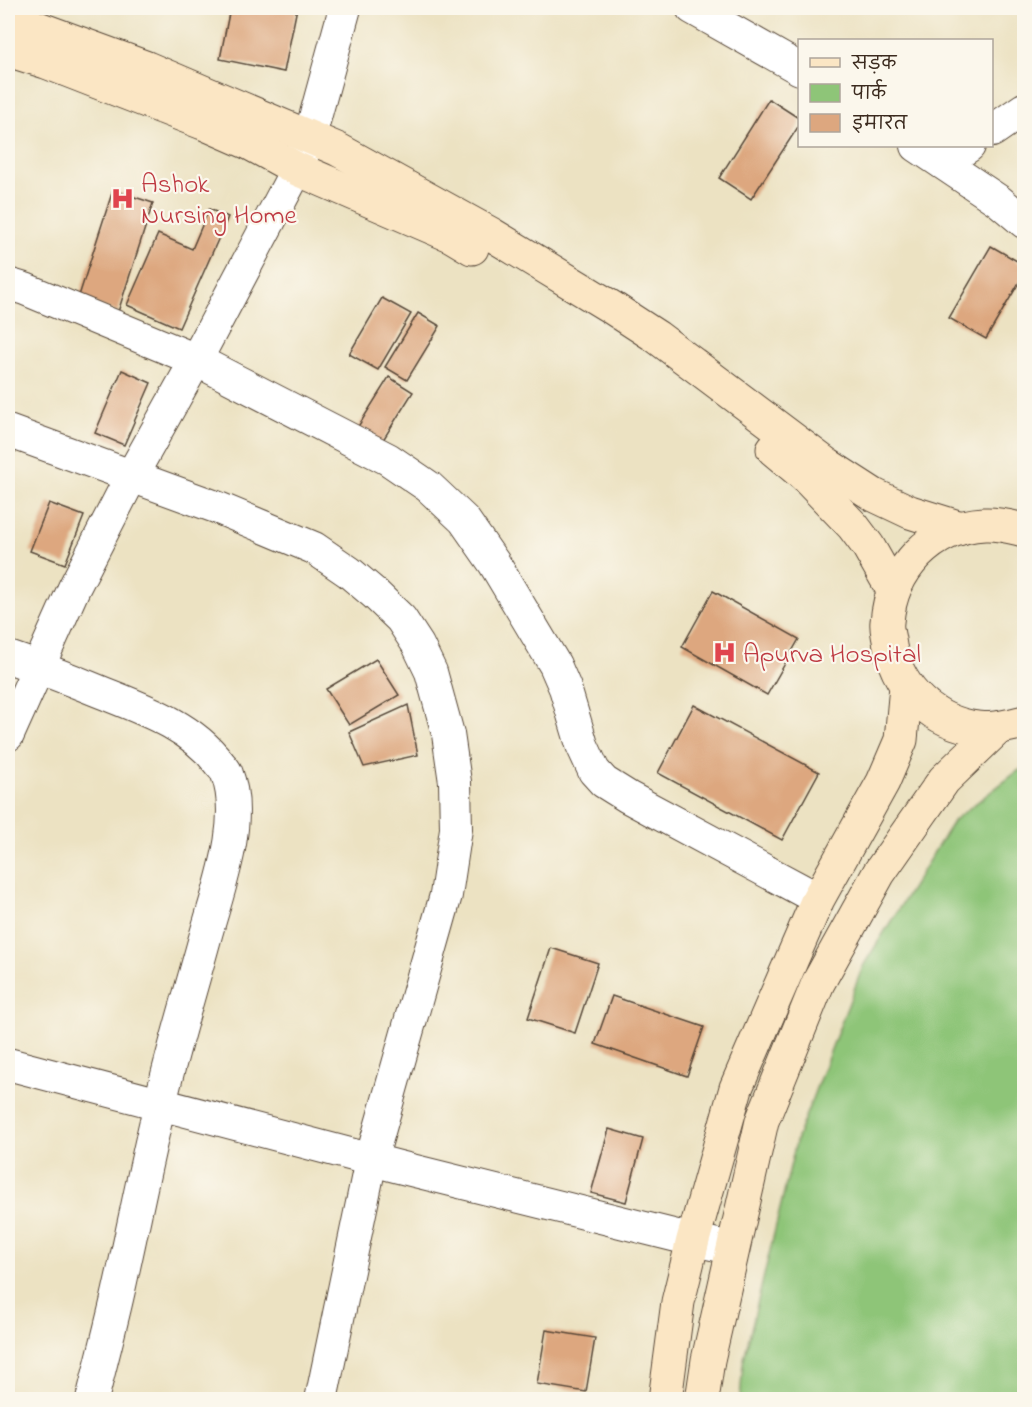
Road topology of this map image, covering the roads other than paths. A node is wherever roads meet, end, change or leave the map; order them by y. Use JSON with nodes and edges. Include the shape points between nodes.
{"nodes":[{"id":1,"x":345,"y":8,"type":"edge"},
{"id":2,"x":692,"y":8,"type":"edge"},
{"id":3,"x":8,"y":17,"type":"edge"},
{"id":4,"x":8,"y":50,"type":"edge"},
{"id":5,"x":798,"y":68,"type":"edge"},
{"id":6,"x":1024,"y":109,"type":"edge"},
{"id":7,"x":993,"y":130,"type":"edge"},
{"id":8,"x":309,"y":136,"type":"junction"},
{"id":9,"x":919,"y":147,"type":"edge"},
{"id":10,"x":967,"y":147,"type":"edge"},
{"id":11,"x":943,"y":163,"type":"junction"},
{"id":12,"x":297,"y":170,"type":"junction"},
{"id":13,"x":1024,"y":222,"type":"edge"},
{"id":14,"x":8,"y":284,"type":"edge"},
{"id":15,"x":196,"y":360,"type":"junction"},
{"id":16,"x":8,"y":431,"type":"edge"},
{"id":17,"x":132,"y":475,"type":"junction"},
{"id":18,"x":1019,"y":524,"type":"edge"},
{"id":19,"x":961,"y":528,"type":"junction"},
{"id":20,"x":893,"y":590,"type":"junction"},
{"id":21,"x":8,"y":657,"type":"edge"},
{"id":22,"x":39,"y":667,"type":"junction"},
{"id":23,"x":906,"y":687,"type":"junction"},
{"id":24,"x":1011,"y":725,"type":"edge"},
{"id":25,"x":8,"y":735,"type":"edge"},
{"id":26,"x":818,"y":899,"type":"junction"},
{"id":27,"x":8,"y":1064,"type":"edge"},
{"id":28,"x":160,"y":1103,"type":"junction"},
{"id":29,"x":371,"y":1160,"type":"junction"},
{"id":30,"x":693,"y":1240,"type":"junction"},
{"id":31,"x":732,"y":1248,"type":"junction"},
{"id":32,"x":92,"y":1400,"type":"edge"},
{"id":33,"x":321,"y":1400,"type":"edge"},
{"id":34,"x":665,"y":1400,"type":"edge"},
{"id":35,"x":702,"y":1400,"type":"edge"}],
"edges":[{"from":1,"to":8,"type":"street"},
{"from":2,"to":5,"type":"street"},
{"from":3,"to":8,"type":"street","via":[[147,68]]},
{"from":4,"to":12,"type":"street","via":[[203,123]]},
{"from":6,"to":7,"type":"street"},
{"from":8,"to":12,"type":"street"},
{"from":8,"to":19,"type":"street","via":[[491,234],[611,307],[874,495],[910,512]]},
{"from":9,"to":11,"type":"street"},
{"from":10,"to":11,"type":"street"},
{"from":11,"to":13,"type":"street"},
{"from":12,"to":15,"type":"street"},
{"from":12,"to":20,"type":"street","via":[[452,237],[587,315],[671,370],[804,475],[858,533]]},
{"from":14,"to":15,"type":"street"},
{"from":15,"to":17,"type":"street"},
{"from":15,"to":26,"type":"street","via":[[388,459],[429,487],[464,520],[550,656],[565,688],[582,745],[604,782]]},
{"from":16,"to":17,"type":"street"},
{"from":17,"to":22,"type":"street"},
{"from":17,"to":29,"type":"street","via":[[314,548],[349,572],[401,620],[431,672],[448,734],[456,829],[446,895]]},
{"from":18,"to":19,"type":"street"},
{"from":19,"to":20,"type":"street","via":[[932,541],[909,563]]},
{"from":20,"to":23,"type":"street","via":[[886,623],[891,656]]},
{"from":21,"to":22,"type":"street"},
{"from":22,"to":25,"type":"street"},
{"from":22,"to":28,"type":"street","via":[[172,723],[213,755],[227,773],[233,812],[230,841]]},
{"from":23,"to":24,"type":"street","via":[[924,706],[946,720],[972,728]]},
{"from":23,"to":26,"type":"street","via":[[901,740],[883,782]]},
{"from":24,"to":31,"type":"street","via":[[944,780],[879,873],[818,983],[762,1121]]},
{"from":26,"to":30,"type":"street","via":[[736,1088]]},
{"from":27,"to":28,"type":"street"},
{"from":28,"to":29,"type":"street"},
{"from":28,"to":32,"type":"street"},
{"from":29,"to":30,"type":"street"},
{"from":29,"to":33,"type":"street"},
{"from":30,"to":31,"type":"street"},
{"from":30,"to":34,"type":"street","via":[[678,1302]]},
{"from":31,"to":35,"type":"street"}]}
